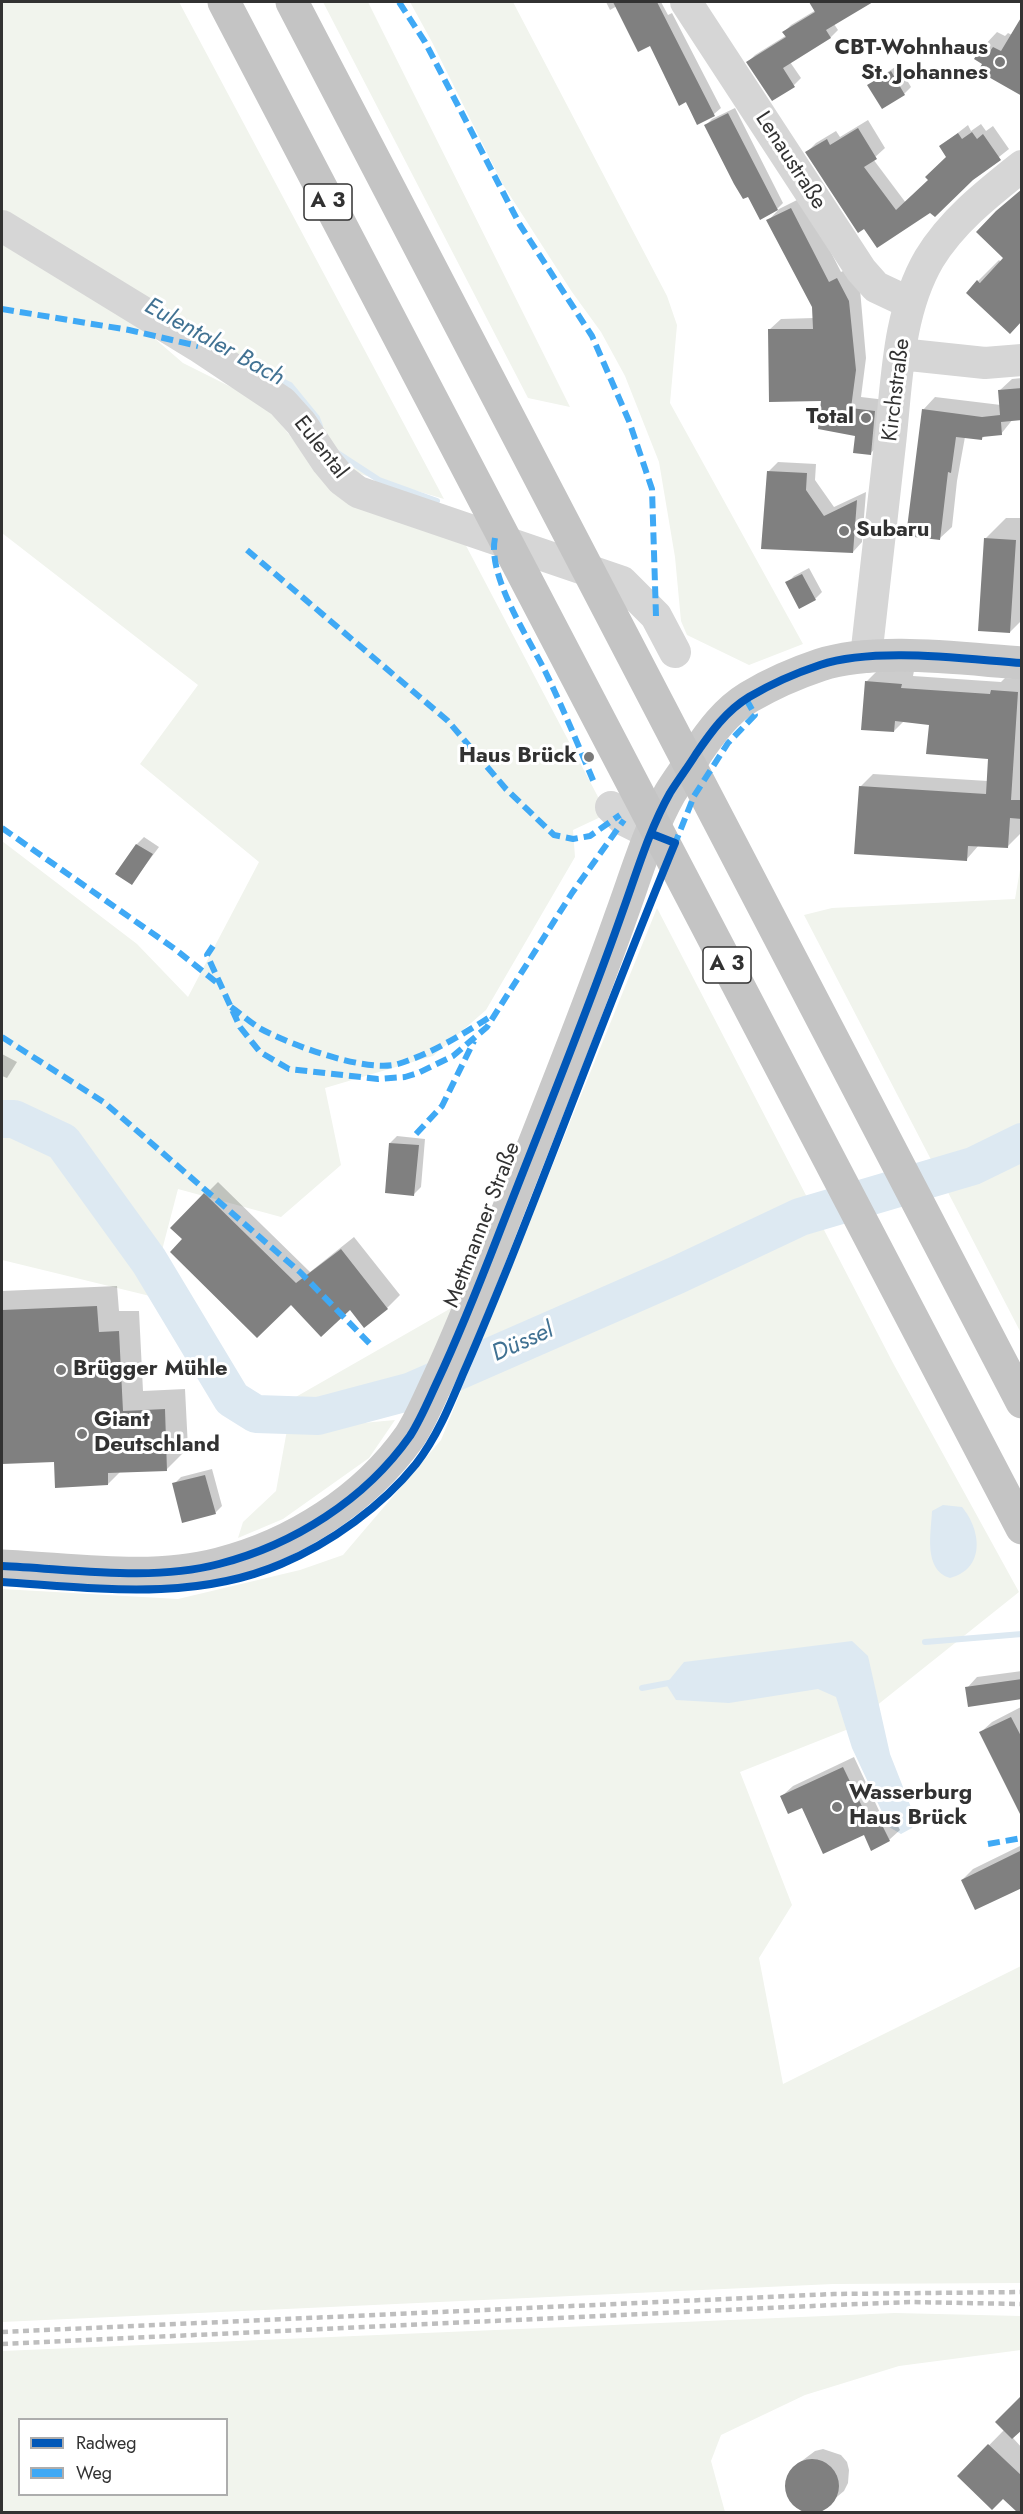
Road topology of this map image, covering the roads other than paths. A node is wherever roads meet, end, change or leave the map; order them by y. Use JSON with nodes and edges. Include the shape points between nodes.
{"nodes":[{"id":1,"x":224,"y":2,"type":"edge"},
{"id":2,"x":292,"y":2,"type":"edge"},
{"id":3,"x":686,"y":2,"type":"edge"},
{"id":4,"x":1022,"y":166,"type":"edge"},
{"id":5,"x":2,"y":226,"type":"edge"},
{"id":6,"x":910,"y":303,"type":"junction"},
{"id":7,"x":900,"y":354,"type":"junction"},
{"id":8,"x":1022,"y":360,"type":"edge"},
{"id":9,"x":675,"y":652,"type":"dead end"},
{"id":10,"x":866,"y":657,"type":"junction"},
{"id":11,"x":1022,"y":663,"type":"edge"},
{"id":12,"x":611,"y":807,"type":"dead end"},
{"id":13,"x":652,"y":834,"type":"junction"},
{"id":14,"x":1022,"y":1402,"type":"edge"},
{"id":15,"x":1022,"y":1528,"type":"edge"},
{"id":16,"x":2,"y":1566,"type":"edge"}],
"edges":[{"from":1,"to":15,"type":"highway","number":"A 3"},
{"from":2,"to":14,"type":"highway","number":"A 3"},
{"from":3,"to":6,"type":"street","name":"Lenaustraße","via":[[861,270],[876,287]]},
{"from":4,"to":6,"type":"street","name":"Kirchstraße","via":[[948,232],[930,259]]},
{"from":5,"to":9,"type":"street","name":"Eulental","via":[[282,402],[302,423],[342,480],[358,492],[622,582],[656,616]]},
{"from":6,"to":7,"type":"street","name":"Kirchstraße"},
{"from":7,"to":8,"type":"street","via":[[985,363]]},
{"from":7,"to":10,"type":"street","name":"Kirchstraße"},
{"from":10,"to":11,"type":"main road","name":"Mettmanner Straße"},
{"from":10,"to":13,"type":"main road","name":"Mettmanner Straße","via":[[822,664],[746,699],[717,724],[669,795]]},
{"from":12,"to":13,"type":"street","via":[[624,820]]},
{"from":13,"to":16,"type":"main road","name":"Mettmanner Straße","via":[[457,1340],[422,1415],[381,1470],[326,1516],[274,1546],[217,1565],[137,1573]]}]}
